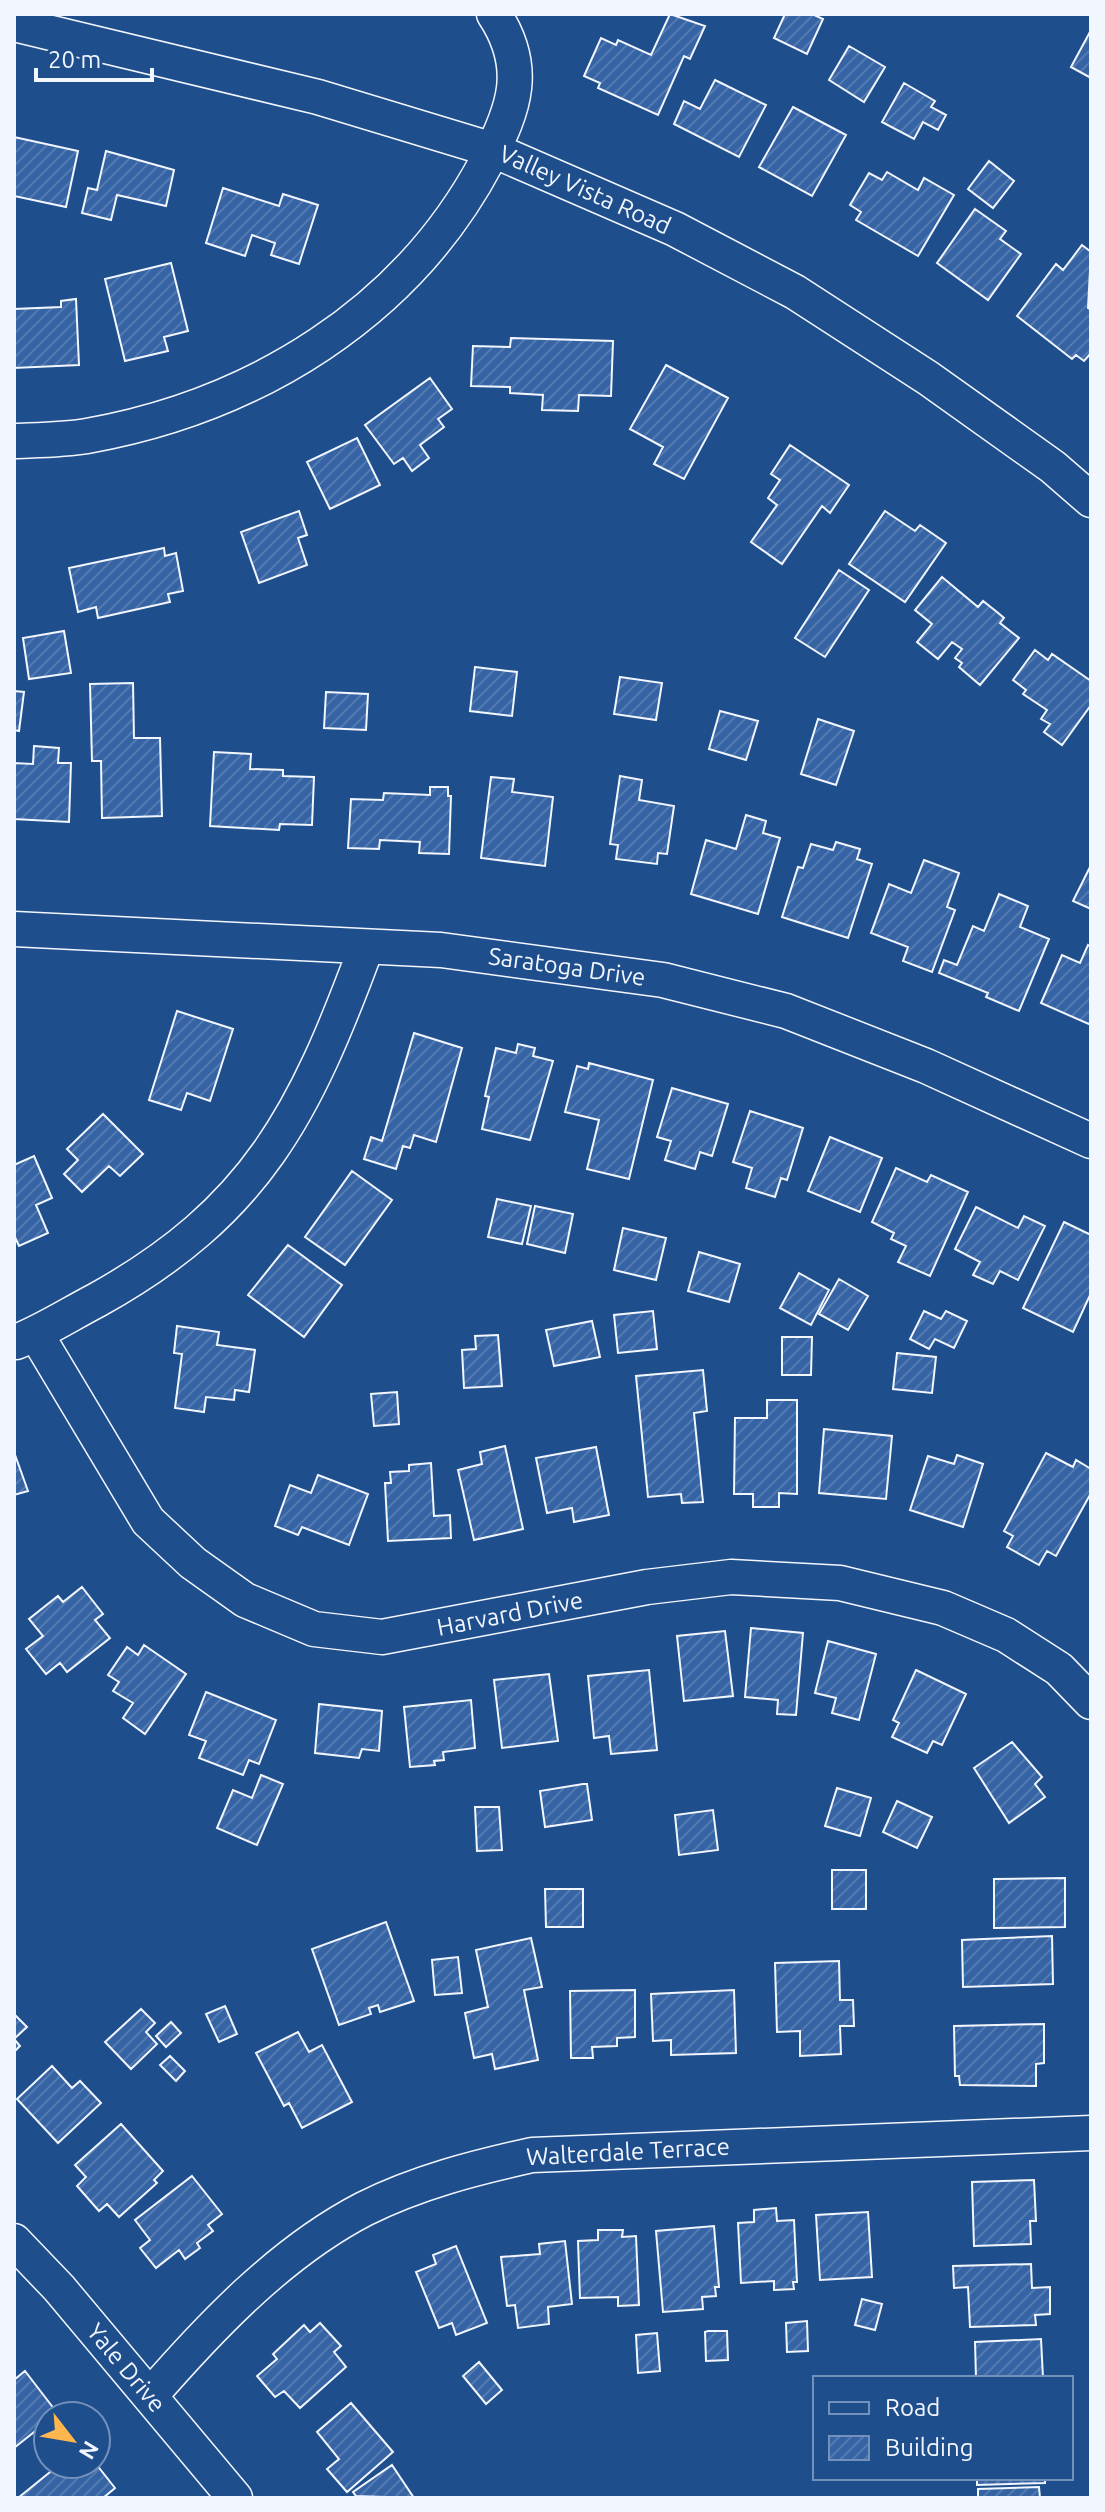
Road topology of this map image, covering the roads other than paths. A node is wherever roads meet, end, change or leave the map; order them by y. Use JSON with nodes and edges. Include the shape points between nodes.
{"nodes":[{"id":1,"x":494,"y":14,"type":"edge"},
{"id":2,"x":14,"y":24,"type":"edge"},
{"id":3,"x":493,"y":150,"type":"junction"},
{"id":4,"x":14,"y":441,"type":"edge"},
{"id":5,"x":1091,"y":500,"type":"edge"},
{"id":6,"x":14,"y":929,"type":"edge"},
{"id":7,"x":366,"y":948,"type":"junction"},
{"id":8,"x":1091,"y":1141,"type":"edge"},
{"id":9,"x":25,"y":1338,"type":"edge"},
{"id":10,"x":1091,"y":1702,"type":"edge"},
{"id":11,"x":1091,"y":2133,"type":"edge"},
{"id":12,"x":14,"y":2241,"type":"edge"},
{"id":13,"x":150,"y":2396,"type":"junction"},
{"id":14,"x":235,"y":2498,"type":"edge"}],
"edges":[{"from":1,"to":3,"type":"street","via":[[508,35],[517,70],[514,97]]},
{"from":2,"to":3,"type":"street","name":"Valley Vista Road","via":[[318,97]]},
{"from":3,"to":4,"type":"street","via":[[466,202],[417,263],[377,303],[298,361],[169,416],[86,436]]},
{"from":3,"to":5,"type":"street","name":"Valley Vista Road","via":[[675,229],[795,292],[928,378]]},
{"from":6,"to":7,"type":"street","name":"Saratoga Drive"},
{"from":7,"to":8,"type":"street","name":"Saratoga Drive","via":[[441,950],[663,980],[786,1011],[926,1066]]},
{"from":7,"to":9,"type":"street","via":[[335,1033],[291,1121],[249,1182],[192,1238],[148,1271]]},
{"from":9,"to":10,"type":"street","name":"Harvard Drive","via":[[148,1521],[193,1563],[245,1600],[314,1629],[382,1637],[731,1577],[827,1582],[943,1608],[1006,1635],[1059,1669]]},
{"from":11,"to":13,"type":"street","name":"Walterdale Terrace","via":[[532,2155],[466,2169],[363,2210],[318,2238],[217,2323]]},
{"from":12,"to":13,"type":"street","name":"Yale Drive"},
{"from":13,"to":14,"type":"street","name":"Yale Drive"}]}
